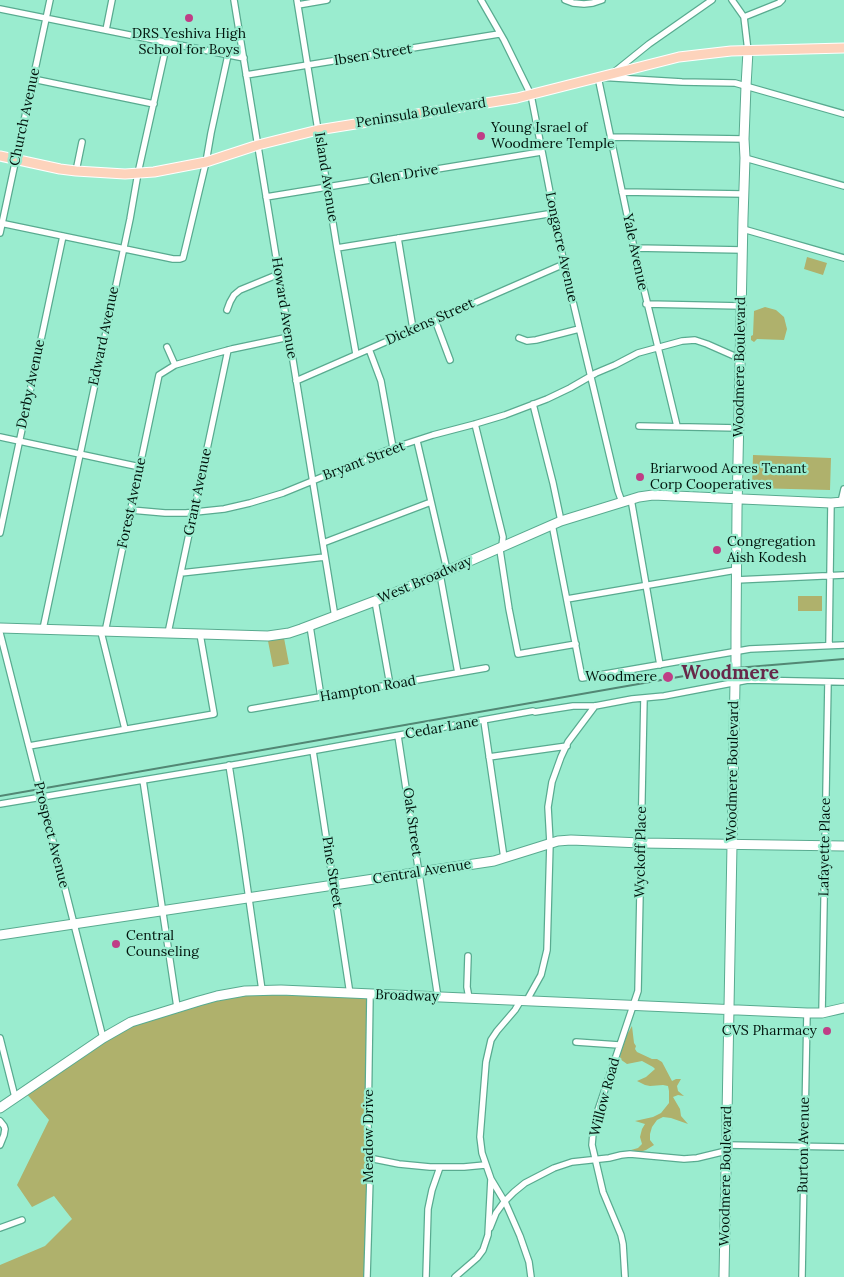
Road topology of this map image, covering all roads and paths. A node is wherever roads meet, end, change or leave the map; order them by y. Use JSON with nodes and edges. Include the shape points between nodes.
{"nodes":[{"id":1,"x":50,"y":0,"type":"edge"},
{"id":2,"x":112,"y":0,"type":"edge"},
{"id":3,"x":234,"y":0,"type":"edge"},
{"id":4,"x":327,"y":0,"type":"edge"},
{"id":5,"x":481,"y":0,"type":"edge"},
{"id":6,"x":565,"y":0,"type":"edge"},
{"id":7,"x":602,"y":0,"type":"edge"},
{"id":8,"x":712,"y":0,"type":"edge"},
{"id":9,"x":732,"y":0,"type":"edge"},
{"id":10,"x":782,"y":0,"type":"edge"},
{"id":11,"x":298,"y":2,"type":"edge"},
{"id":12,"x":0,"y":8,"type":"edge"},
{"id":13,"x":744,"y":17,"type":"junction"},
{"id":14,"x":46,"y":18,"type":"junction"},
{"id":15,"x":106,"y":30,"type":"junction"},
{"id":16,"x":500,"y":34,"type":"junction"},
{"id":17,"x":167,"y":43,"type":"junction"},
{"id":18,"x":844,"y":48,"type":"edge"},
{"id":19,"x":748,"y":51,"type":"junction"},
{"id":20,"x":228,"y":55,"type":"junction"},
{"id":21,"x":244,"y":58,"type":"junction"},
{"id":22,"x":308,"y":66,"type":"junction"},
{"id":23,"x":611,"y":74,"type":"junction"},
{"id":24,"x":246,"y":75,"type":"junction"},
{"id":25,"x":598,"y":78,"type":"junction"},
{"id":26,"x":33,"y":79,"type":"junction"},
{"id":27,"x":746,"y":86,"type":"junction"},
{"id":28,"x":531,"y":95,"type":"junction"},
{"id":29,"x":154,"y":104,"type":"junction"},
{"id":30,"x":844,"y":114,"type":"edge"},
{"id":31,"x":318,"y":130,"type":"junction"},
{"id":32,"x":611,"y":137,"type":"junction"},
{"id":33,"x":744,"y":139,"type":"junction"},
{"id":34,"x":82,"y":142,"type":"dead end"},
{"id":35,"x":258,"y":146,"type":"junction"},
{"id":36,"x":541,"y":152,"type":"junction"},
{"id":37,"x":0,"y":156,"type":"edge"},
{"id":38,"x":745,"y":158,"type":"junction"},
{"id":39,"x":16,"y":159,"type":"junction"},
{"id":40,"x":206,"y":162,"type":"junction"},
{"id":41,"x":76,"y":171,"type":"junction"},
{"id":42,"x":138,"y":173,"type":"junction"},
{"id":43,"x":844,"y":186,"type":"edge"},
{"id":44,"x":327,"y":187,"type":"junction"},
{"id":45,"x":622,"y":192,"type":"junction"},
{"id":46,"x":743,"y":194,"type":"junction"},
{"id":47,"x":266,"y":198,"type":"junction"},
{"id":48,"x":554,"y":213,"type":"junction"},
{"id":49,"x":1,"y":223,"type":"edge"},
{"id":50,"x":743,"y":229,"type":"junction"},
{"id":51,"x":0,"y":233,"type":"edge"},
{"id":52,"x":63,"y":236,"type":"junction"},
{"id":53,"x":398,"y":238,"type":"junction"},
{"id":54,"x":337,"y":248,"type":"junction"},
{"id":55,"x":634,"y":248,"type":"junction"},
{"id":56,"x":123,"y":249,"type":"junction"},
{"id":57,"x":743,"y":250,"type":"junction"},
{"id":58,"x":844,"y":258,"type":"edge"},
{"id":59,"x":564,"y":264,"type":"junction"},
{"id":60,"x":279,"y":274,"type":"junction"},
{"id":61,"x":646,"y":304,"type":"junction"},
{"id":62,"x":742,"y":306,"type":"junction"},
{"id":63,"x":227,"y":310,"type":"dead end"},
{"id":64,"x":436,"y":320,"type":"junction"},
{"id":65,"x":413,"y":329,"type":"junction"},
{"id":66,"x":579,"y":329,"type":"junction"},
{"id":67,"x":289,"y":337,"type":"junction"},
{"id":68,"x":519,"y":338,"type":"dead end"},
{"id":69,"x":167,"y":347,"type":"dead end"},
{"id":70,"x":657,"y":348,"type":"junction"},
{"id":71,"x":369,"y":349,"type":"junction"},
{"id":72,"x":228,"y":350,"type":"junction"},
{"id":73,"x":356,"y":354,"type":"junction"},
{"id":74,"x":740,"y":359,"type":"junction"},
{"id":75,"x":450,"y":360,"type":"dead end"},
{"id":76,"x":175,"y":365,"type":"junction"},
{"id":77,"x":591,"y":377,"type":"junction"},
{"id":78,"x":296,"y":381,"type":"junction"},
{"id":79,"x":533,"y":404,"type":"junction"},
{"id":80,"x":475,"y":424,"type":"junction"},
{"id":81,"x":639,"y":426,"type":"dead end"},
{"id":82,"x":676,"y":426,"type":"junction"},
{"id":83,"x":739,"y":428,"type":"junction"},
{"id":84,"x":0,"y":437,"type":"edge"},
{"id":85,"x":417,"y":440,"type":"junction"},
{"id":86,"x":19,"y":441,"type":"junction"},
{"id":87,"x":393,"y":448,"type":"junction"},
{"id":88,"x":80,"y":454,"type":"junction"},
{"id":89,"x":140,"y":467,"type":"junction"},
{"id":90,"x":313,"y":481,"type":"junction"},
{"id":91,"x":844,"y":488,"type":"edge"},
{"id":92,"x":738,"y":499,"type":"junction"},
{"id":93,"x":627,"y":501,"type":"junction"},
{"id":94,"x":431,"y":502,"type":"junction"},
{"id":95,"x":843,"y":502,"type":"edge"},
{"id":96,"x":832,"y":503,"type":"junction"},
{"id":97,"x":131,"y":510,"type":"junction"},
{"id":98,"x":194,"y":512,"type":"junction"},
{"id":99,"x":556,"y":523,"type":"junction"},
{"id":100,"x":0,"y":533,"type":"edge"},
{"id":101,"x":323,"y":542,"type":"junction"},
{"id":102,"x":502,"y":546,"type":"junction"},
{"id":103,"x":325,"y":557,"type":"junction"},
{"id":104,"x":736,"y":570,"type":"junction"},
{"id":105,"x":444,"y":572,"type":"junction"},
{"id":106,"x":181,"y":573,"type":"junction"},
{"id":107,"x":830,"y":575,"type":"junction"},
{"id":108,"x":844,"y":575,"type":"edge"},
{"id":109,"x":736,"y":580,"type":"junction"},
{"id":110,"x":646,"y":585,"type":"junction"},
{"id":111,"x":568,"y":598,"type":"junction"},
{"id":112,"x":375,"y":601,"type":"junction"},
{"id":113,"x":335,"y":617,"type":"junction"},
{"id":114,"x":310,"y":626,"type":"junction"},
{"id":115,"x":0,"y":628,"type":"edge"},
{"id":116,"x":43,"y":629,"type":"junction"},
{"id":117,"x":103,"y":632,"type":"junction"},
{"id":118,"x":0,"y":633,"type":"edge"},
{"id":119,"x":168,"y":633,"type":"junction"},
{"id":120,"x":200,"y":634,"type":"junction"},
{"id":121,"x":576,"y":644,"type":"junction"},
{"id":122,"x":829,"y":644,"type":"junction"},
{"id":123,"x":844,"y":644,"type":"edge"},
{"id":124,"x":736,"y":652,"type":"junction"},
{"id":125,"x":660,"y":665,"type":"junction"},
{"id":126,"x":486,"y":668,"type":"dead end"},
{"id":127,"x":458,"y":673,"type":"junction"},
{"id":128,"x":828,"y":682,"type":"junction"},
{"id":129,"x":844,"y":682,"type":"edge"},
{"id":130,"x":735,"y":683,"type":"junction"},
{"id":131,"x":390,"y":685,"type":"junction"},
{"id":132,"x":322,"y":697,"type":"junction"},
{"id":133,"x":644,"y":698,"type":"junction"},
{"id":134,"x":595,"y":706,"type":"junction"},
{"id":135,"x":251,"y":709,"type":"dead end"},
{"id":136,"x":484,"y":721,"type":"junction"},
{"id":137,"x":125,"y":729,"type":"junction"},
{"id":138,"x":398,"y":736,"type":"junction"},
{"id":139,"x":29,"y":746,"type":"junction"},
{"id":140,"x":567,"y":746,"type":"junction"},
{"id":141,"x":313,"y":751,"type":"junction"},
{"id":142,"x":489,"y":757,"type":"junction"},
{"id":143,"x":229,"y":765,"type":"junction"},
{"id":144,"x":143,"y":780,"type":"junction"},
{"id":145,"x":42,"y":797,"type":"junction"},
{"id":146,"x":0,"y":804,"type":"edge"},
{"id":147,"x":641,"y":842,"type":"junction"},
{"id":148,"x":550,"y":843,"type":"junction"},
{"id":149,"x":732,"y":844,"type":"junction"},
{"id":150,"x":825,"y":846,"type":"junction"},
{"id":151,"x":844,"y":846,"type":"edge"},
{"id":152,"x":504,"y":858,"type":"junction"},
{"id":153,"x":419,"y":872,"type":"junction"},
{"id":154,"x":334,"y":885,"type":"junction"},
{"id":155,"x":248,"y":898,"type":"junction"},
{"id":156,"x":163,"y":911,"type":"junction"},
{"id":157,"x":74,"y":924,"type":"junction"},
{"id":158,"x":0,"y":935,"type":"edge"},
{"id":159,"x":468,"y":956,"type":"dead end"},
{"id":160,"x":262,"y":990,"type":"junction"},
{"id":161,"x":350,"y":994,"type":"junction"},
{"id":162,"x":370,"y":994,"type":"junction"},
{"id":163,"x":438,"y":998,"type":"junction"},
{"id":164,"x":469,"y":998,"type":"junction"},
{"id":165,"x":524,"y":1000,"type":"junction"},
{"id":166,"x":633,"y":1005,"type":"junction"},
{"id":167,"x":178,"y":1007,"type":"junction"},
{"id":168,"x":844,"y":1008,"type":"edge"},
{"id":169,"x":729,"y":1009,"type":"junction"},
{"id":170,"x":807,"y":1012,"type":"junction"},
{"id":171,"x":822,"y":1013,"type":"junction"},
{"id":172,"x":0,"y":1038,"type":"edge"},
{"id":173,"x":103,"y":1038,"type":"junction"},
{"id":174,"x":576,"y":1042,"type":"dead end"},
{"id":175,"x":619,"y":1045,"type":"junction"},
{"id":176,"x":15,"y":1098,"type":"junction"},
{"id":177,"x":0,"y":1108,"type":"edge"},
{"id":178,"x":0,"y":1121,"type":"edge"},
{"id":179,"x":0,"y":1145,"type":"edge"},
{"id":180,"x":804,"y":1147,"type":"junction"},
{"id":181,"x":844,"y":1147,"type":"edge"},
{"id":182,"x":726,"y":1148,"type":"junction"},
{"id":183,"x":369,"y":1158,"type":"junction"},
{"id":184,"x":595,"y":1159,"type":"junction"},
{"id":185,"x":485,"y":1164,"type":"junction"},
{"id":186,"x":440,"y":1166,"type":"junction"},
{"id":187,"x":491,"y":1178,"type":"junction"},
{"id":188,"x":504,"y":1202,"type":"junction"},
{"id":189,"x":22,"y":1220,"type":"dead end"},
{"id":190,"x":0,"y":1228,"type":"edge"},
{"id":191,"x":488,"y":1235,"type":"junction"},
{"id":192,"x":367,"y":1277,"type":"edge"},
{"id":193,"x":426,"y":1277,"type":"edge"},
{"id":194,"x":455,"y":1277,"type":"edge"},
{"id":195,"x":531,"y":1277,"type":"edge"},
{"id":196,"x":625,"y":1277,"type":"edge"},
{"id":197,"x":724,"y":1277,"type":"edge"},
{"id":198,"x":802,"y":1277,"type":"edge"}],
"edges":[{"from":1,"to":14,"type":"street","name":"Church Avenue"},
{"from":2,"to":15,"type":"street"},
{"from":3,"to":21,"type":"street","name":"Howard Avenue"},
{"from":4,"to":11,"type":"street"},
{"from":5,"to":16,"type":"street","name":"Longacre Avenue"},
{"from":6,"to":7,"type":"street","via":[[584,4]]},
{"from":8,"to":23,"type":"street"},
{"from":9,"to":13,"type":"street","name":"Woodmere Boulevard"},
{"from":10,"to":13,"type":"street"},
{"from":11,"to":22,"type":"street","name":"Island Avenue"},
{"from":12,"to":14,"type":"street"},
{"from":13,"to":19,"type":"street","name":"Woodmere Boulevard"},
{"from":14,"to":15,"type":"street"},
{"from":14,"to":26,"type":"street","name":"Church Avenue"},
{"from":15,"to":17,"type":"street"},
{"from":16,"to":22,"type":"street","name":"Ibsen Street"},
{"from":16,"to":28,"type":"street","name":"Longacre Avenue"},
{"from":17,"to":20,"type":"street"},
{"from":17,"to":29,"type":"street","name":"Edward Avenue"},
{"from":18,"to":19,"type":"main road","name":"Peninsula Boulevard"},
{"from":19,"to":23,"type":"main road","name":"Peninsula Boulevard","via":[[678,57]]},
{"from":19,"to":27,"type":"street","name":"Woodmere Boulevard"},
{"from":20,"to":21,"type":"street"},
{"from":20,"to":40,"type":"street"},
{"from":21,"to":24,"type":"street","name":"Howard Avenue"},
{"from":22,"to":24,"type":"street","name":"Ibsen Street"},
{"from":22,"to":31,"type":"street","name":"Island Avenue"},
{"from":23,"to":25,"type":"main road","name":"Peninsula Boulevard"},
{"from":24,"to":35,"type":"street","name":"Howard Avenue"},
{"from":25,"to":27,"type":"street"},
{"from":25,"to":28,"type":"main road","name":"Peninsula Boulevard"},
{"from":25,"to":32,"type":"street","name":"Yale Avenue"},
{"from":26,"to":29,"type":"street"},
{"from":26,"to":39,"type":"street","name":"Church Avenue"},
{"from":27,"to":30,"type":"street"},
{"from":27,"to":33,"type":"street","name":"Woodmere Boulevard"},
{"from":28,"to":31,"type":"main road","name":"Peninsula Boulevard"},
{"from":28,"to":36,"type":"street","name":"Longacre Avenue"},
{"from":29,"to":42,"type":"street","name":"Edward Avenue"},
{"from":31,"to":35,"type":"main road","name":"Peninsula Boulevard"},
{"from":31,"to":44,"type":"street","name":"Island Avenue"},
{"from":32,"to":33,"type":"street"},
{"from":32,"to":45,"type":"street","name":"Yale Avenue"},
{"from":33,"to":38,"type":"street","name":"Woodmere Boulevard"},
{"from":34,"to":41,"type":"street"},
{"from":35,"to":40,"type":"main road","name":"Peninsula Boulevard"},
{"from":35,"to":47,"type":"street","name":"Howard Avenue"},
{"from":36,"to":44,"type":"street","name":"Glen Drive"},
{"from":36,"to":48,"type":"street","name":"Longacre Avenue"},
{"from":37,"to":39,"type":"main road","name":"Peninsula Boulevard"},
{"from":38,"to":43,"type":"street"},
{"from":38,"to":46,"type":"street","name":"Woodmere Boulevard"},
{"from":39,"to":41,"type":"main road","name":"Peninsula Boulevard"},
{"from":39,"to":49,"type":"street","name":"Church Avenue"},
{"from":40,"to":42,"type":"main road","name":"Peninsula Boulevard"},
{"from":40,"to":56,"type":"street","via":[[185,254],[180,260]]},
{"from":41,"to":42,"type":"main road","name":"Peninsula Boulevard"},
{"from":42,"to":56,"type":"street","name":"Edward Avenue"},
{"from":44,"to":47,"type":"street","name":"Glen Drive"},
{"from":44,"to":54,"type":"street","name":"Island Avenue"},
{"from":45,"to":46,"type":"street"},
{"from":45,"to":55,"type":"street","name":"Yale Avenue"},
{"from":46,"to":50,"type":"street","name":"Woodmere Boulevard"},
{"from":47,"to":60,"type":"street","name":"Howard Avenue"},
{"from":48,"to":53,"type":"street"},
{"from":48,"to":59,"type":"street","name":"Longacre Avenue"},
{"from":49,"to":51,"type":"street","name":"Church Avenue"},
{"from":49,"to":52,"type":"street"},
{"from":50,"to":57,"type":"street","name":"Woodmere Boulevard"},
{"from":50,"to":58,"type":"street"},
{"from":52,"to":56,"type":"street"},
{"from":52,"to":86,"type":"street","name":"Derby Avenue"},
{"from":53,"to":54,"type":"street"},
{"from":53,"to":65,"type":"street"},
{"from":54,"to":73,"type":"street","name":"Island Avenue"},
{"from":55,"to":57,"type":"street"},
{"from":55,"to":61,"type":"street","name":"Yale Avenue"},
{"from":56,"to":88,"type":"street","name":"Edward Avenue"},
{"from":57,"to":62,"type":"street","name":"Woodmere Boulevard"},
{"from":59,"to":64,"type":"street","name":"Dickens Street"},
{"from":59,"to":66,"type":"street","name":"Longacre Avenue"},
{"from":60,"to":63,"type":"street","via":[[234,294]]},
{"from":60,"to":67,"type":"street","name":"Howard Avenue"},
{"from":61,"to":62,"type":"street"},
{"from":61,"to":70,"type":"street","name":"Yale Avenue"},
{"from":62,"to":74,"type":"street","name":"Woodmere Boulevard"},
{"from":64,"to":65,"type":"street","name":"Dickens Street"},
{"from":64,"to":75,"type":"street"},
{"from":65,"to":71,"type":"street","name":"Dickens Street"},
{"from":66,"to":68,"type":"street","via":[[536,340]]},
{"from":66,"to":77,"type":"street","name":"Longacre Avenue"},
{"from":67,"to":72,"type":"street"},
{"from":67,"to":78,"type":"street","name":"Howard Avenue"},
{"from":69,"to":76,"type":"street"},
{"from":70,"to":74,"type":"street","name":"Bryant Street","via":[[695,340]]},
{"from":70,"to":77,"type":"street","name":"Bryant Street","via":[[638,353]]},
{"from":70,"to":82,"type":"street","name":"Yale Avenue"},
{"from":71,"to":73,"type":"street","name":"Dickens Street"},
{"from":71,"to":87,"type":"street","via":[[381,381]]},
{"from":72,"to":76,"type":"street"},
{"from":72,"to":98,"type":"street","name":"Grant Avenue"},
{"from":73,"to":78,"type":"street","name":"Dickens Street"},
{"from":74,"to":83,"type":"street","name":"Woodmere Boulevard"},
{"from":76,"to":89,"type":"street","name":"Forest Avenue","via":[[160,375]]},
{"from":77,"to":79,"type":"street","name":"Bryant Street"},
{"from":77,"to":93,"type":"street","name":"Longacre Avenue"},
{"from":78,"to":90,"type":"street","name":"Howard Avenue"},
{"from":79,"to":80,"type":"street","name":"Bryant Street"},
{"from":79,"to":99,"type":"street","via":[[553,483]]},
{"from":80,"to":85,"type":"street","name":"Bryant Street"},
{"from":80,"to":102,"type":"street","via":[[503,537]]},
{"from":81,"to":82,"type":"street"},
{"from":82,"to":83,"type":"street"},
{"from":83,"to":92,"type":"street","name":"Woodmere Boulevard"},
{"from":84,"to":86,"type":"street"},
{"from":85,"to":87,"type":"street","name":"Bryant Street"},
{"from":85,"to":94,"type":"street"},
{"from":86,"to":88,"type":"street"},
{"from":86,"to":100,"type":"street","name":"Derby Avenue"},
{"from":87,"to":90,"type":"street","name":"Bryant Street"},
{"from":88,"to":89,"type":"street"},
{"from":88,"to":116,"type":"street","name":"Edward Avenue"},
{"from":89,"to":97,"type":"street","name":"Forest Avenue"},
{"from":90,"to":98,"type":"street","name":"Bryant Street","via":[[250,503]]},
{"from":90,"to":101,"type":"street","name":"Howard Avenue"},
{"from":91,"to":95,"type":"street"},
{"from":92,"to":93,"type":"street","name":"West Broadway","via":[[653,495]]},
{"from":92,"to":96,"type":"street","name":"West Broadway"},
{"from":92,"to":104,"type":"street","name":"Woodmere Boulevard"},
{"from":93,"to":99,"type":"street","name":"West Broadway"},
{"from":93,"to":110,"type":"street","name":"Longacre Avenue"},
{"from":94,"to":101,"type":"street"},
{"from":94,"to":105,"type":"street"},
{"from":95,"to":96,"type":"street","name":"West Broadway"},
{"from":96,"to":107,"type":"street"},
{"from":97,"to":98,"type":"street","name":"Bryant Street"},
{"from":97,"to":117,"type":"street","name":"Forest Avenue"},
{"from":98,"to":106,"type":"street","name":"Grant Avenue"},
{"from":99,"to":102,"type":"street","name":"West Broadway"},
{"from":99,"to":111,"type":"street"},
{"from":101,"to":103,"type":"street","name":"Howard Avenue"},
{"from":102,"to":105,"type":"street","name":"West Broadway"},
{"from":102,"to":121,"type":"street","via":[[500,550],[518,654]]},
{"from":103,"to":106,"type":"street"},
{"from":103,"to":113,"type":"street","name":"Howard Avenue"},
{"from":104,"to":109,"type":"street","name":"Woodmere Boulevard"},
{"from":104,"to":110,"type":"street"},
{"from":105,"to":112,"type":"street","name":"West Broadway"},
{"from":105,"to":127,"type":"street"},
{"from":106,"to":119,"type":"street","name":"Grant Avenue"},
{"from":107,"to":108,"type":"street"},
{"from":107,"to":109,"type":"street"},
{"from":107,"to":122,"type":"street"},
{"from":109,"to":124,"type":"street","name":"Woodmere Boulevard"},
{"from":110,"to":111,"type":"street"},
{"from":110,"to":125,"type":"street","name":"Longacre Avenue"},
{"from":111,"to":121,"type":"street"},
{"from":112,"to":113,"type":"street","name":"West Broadway"},
{"from":112,"to":131,"type":"street"},
{"from":113,"to":114,"type":"street","name":"West Broadway"},
{"from":114,"to":120,"type":"street","name":"West Broadway","via":[[268,636]]},
{"from":114,"to":132,"type":"street"},
{"from":115,"to":116,"type":"street","name":"West Broadway"},
{"from":116,"to":117,"type":"street","name":"West Broadway"},
{"from":117,"to":119,"type":"street","name":"West Broadway"},
{"from":117,"to":137,"type":"street"},
{"from":118,"to":139,"type":"street","name":"Prospect Avenue"},
{"from":119,"to":120,"type":"street","name":"West Broadway"},
{"from":120,"to":137,"type":"street","via":[[214,714]]},
{"from":121,"to":125,"type":"street","via":[[582,678]]},
{"from":122,"to":123,"type":"street"},
{"from":122,"to":124,"type":"street"},
{"from":124,"to":125,"type":"street"},
{"from":124,"to":130,"type":"street","name":"Woodmere Boulevard"},
{"from":126,"to":127,"type":"street","name":"Hampton Road"},
{"from":127,"to":131,"type":"street","name":"Hampton Road"},
{"from":128,"to":129,"type":"street","name":"Cedar Lane"},
{"from":128,"to":130,"type":"street","name":"Cedar Lane","via":[[748,680]]},
{"from":128,"to":150,"type":"street","name":"Lafayette Place"},
{"from":130,"to":133,"type":"street","name":"Cedar Lane"},
{"from":130,"to":149,"type":"street","name":"Woodmere Boulevard"},
{"from":131,"to":132,"type":"street","name":"Hampton Road"},
{"from":132,"to":135,"type":"street","name":"Hampton Road"},
{"from":133,"to":134,"type":"street","name":"Cedar Lane"},
{"from":133,"to":147,"type":"street","name":"Wyckoff Place"},
{"from":134,"to":136,"type":"street","name":"Cedar Lane","via":[[533,711]]},
{"from":134,"to":140,"type":"street"},
{"from":136,"to":138,"type":"street","name":"Cedar Lane"},
{"from":136,"to":142,"type":"street"},
{"from":137,"to":139,"type":"street"},
{"from":138,"to":141,"type":"street","name":"Cedar Lane"},
{"from":138,"to":153,"type":"street","name":"Oak Street"},
{"from":139,"to":145,"type":"street","name":"Prospect Avenue"},
{"from":140,"to":142,"type":"street"},
{"from":140,"to":148,"type":"street","via":[[550,792]]},
{"from":141,"to":143,"type":"street","name":"Cedar Lane"},
{"from":141,"to":154,"type":"street","name":"Pine Street"},
{"from":142,"to":152,"type":"street"},
{"from":143,"to":144,"type":"street","name":"Cedar Lane"},
{"from":143,"to":155,"type":"street"},
{"from":144,"to":145,"type":"street","name":"Cedar Lane"},
{"from":144,"to":156,"type":"street"},
{"from":145,"to":146,"type":"street","name":"Cedar Lane"},
{"from":145,"to":157,"type":"street","name":"Prospect Avenue"},
{"from":147,"to":148,"type":"street","name":"Central Avenue","via":[[571,840]]},
{"from":147,"to":149,"type":"street","name":"Central Avenue"},
{"from":147,"to":166,"type":"street","name":"Wyckoff Place","via":[[638,990]]},
{"from":148,"to":152,"type":"street","name":"Central Avenue"},
{"from":148,"to":165,"type":"street","via":[[547,950],[541,975]]},
{"from":149,"to":150,"type":"street","name":"Central Avenue"},
{"from":149,"to":169,"type":"street","name":"Woodmere Boulevard"},
{"from":150,"to":151,"type":"street","name":"Central Avenue"},
{"from":150,"to":171,"type":"street","name":"Lafayette Place"},
{"from":152,"to":153,"type":"street","name":"Central Avenue"},
{"from":153,"to":154,"type":"street","name":"Central Avenue"},
{"from":153,"to":163,"type":"street","name":"Oak Street"},
{"from":154,"to":155,"type":"street","name":"Central Avenue"},
{"from":154,"to":161,"type":"street","name":"Pine Street"},
{"from":155,"to":156,"type":"street","name":"Central Avenue"},
{"from":155,"to":160,"type":"street"},
{"from":156,"to":157,"type":"street","name":"Central Avenue"},
{"from":156,"to":167,"type":"street"},
{"from":157,"to":158,"type":"street","name":"Central Avenue"},
{"from":157,"to":173,"type":"street","name":"Prospect Avenue"},
{"from":159,"to":164,"type":"street"},
{"from":160,"to":161,"type":"street","name":"Broadway"},
{"from":160,"to":167,"type":"street","name":"Broadway","via":[[217,996]]},
{"from":161,"to":162,"type":"street","name":"Broadway"},
{"from":162,"to":163,"type":"street","name":"Broadway"},
{"from":162,"to":183,"type":"street","name":"Meadow Drive"},
{"from":163,"to":164,"type":"street","name":"Broadway"},
{"from":164,"to":165,"type":"street","name":"Broadway"},
{"from":165,"to":166,"type":"street","name":"Broadway"},
{"from":165,"to":185,"type":"street","via":[[497,1030],[488,1050],[480,1137]]},
{"from":166,"to":169,"type":"street","name":"Broadway"},
{"from":166,"to":175,"type":"street","name":"Willow Road"},
{"from":167,"to":173,"type":"street","name":"Broadway","via":[[131,1022]]},
{"from":168,"to":171,"type":"street","name":"Broadway"},
{"from":169,"to":170,"type":"street","name":"Broadway"},
{"from":169,"to":182,"type":"street","name":"Woodmere Boulevard"},
{"from":170,"to":171,"type":"street","name":"Broadway"},
{"from":170,"to":180,"type":"street","name":"Burton Avenue"},
{"from":172,"to":176,"type":"street"},
{"from":173,"to":176,"type":"street","name":"Broadway"},
{"from":174,"to":175,"type":"street"},
{"from":175,"to":184,"type":"street","name":"Willow Road","via":[[593,1133]]},
{"from":176,"to":177,"type":"street","name":"Broadway"},
{"from":178,"to":179,"type":"street","via":[[5,1129]]},
{"from":180,"to":181,"type":"street"},
{"from":180,"to":182,"type":"street"},
{"from":180,"to":198,"type":"street","name":"Burton Avenue"},
{"from":182,"to":184,"type":"street","via":[[697,1158],[621,1154]]},
{"from":182,"to":197,"type":"street","name":"Woodmere Boulevard"},
{"from":183,"to":186,"type":"street","via":[[399,1164]]},
{"from":183,"to":192,"type":"street","name":"Meadow Drive"},
{"from":184,"to":188,"type":"street","via":[[554,1168],[525,1183]]},
{"from":184,"to":196,"type":"street","name":"Willow Road","via":[[603,1192],[621,1235]]},
{"from":185,"to":186,"type":"street"},
{"from":185,"to":187,"type":"street"},
{"from":186,"to":193,"type":"street","via":[[428,1210]]},
{"from":187,"to":188,"type":"street"},
{"from":187,"to":191,"type":"street"},
{"from":188,"to":191,"type":"street"},
{"from":188,"to":195,"type":"street","via":[[520,1236]]},
{"from":189,"to":190,"type":"street"},
{"from":191,"to":194,"type":"street","via":[[477,1258]]}]}
